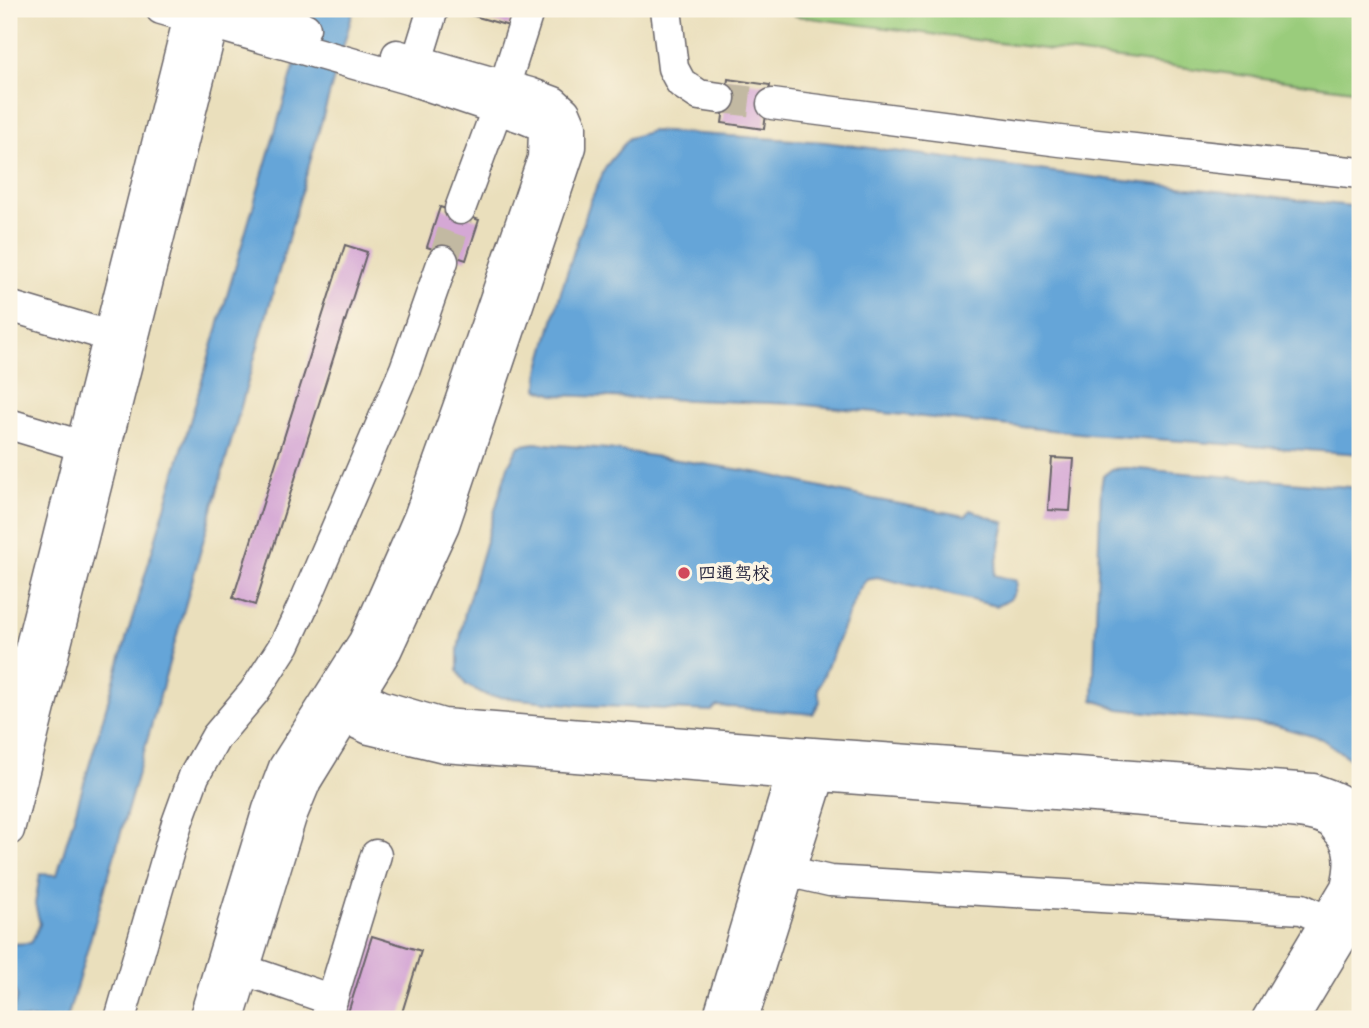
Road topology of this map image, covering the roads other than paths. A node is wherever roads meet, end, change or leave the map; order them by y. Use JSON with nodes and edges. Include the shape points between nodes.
{"nodes":[{"id":1,"x":160,"y":9,"type":"edge"},
{"id":2,"x":242,"y":9,"type":"edge"},
{"id":3,"x":433,"y":9,"type":"edge"},
{"id":4,"x":529,"y":9,"type":"edge"},
{"id":5,"x":666,"y":9,"type":"edge"},
{"id":6,"x":202,"y":14,"type":"edge"},
{"id":7,"x":277,"y":31,"type":"junction"},
{"id":8,"x":401,"y":67,"type":"junction"},
{"id":9,"x":501,"y":97,"type":"junction"},
{"id":10,"x":720,"y":98,"type":"tunnel mouth"},
{"id":11,"x":772,"y":104,"type":"tunnel mouth"},
{"id":12,"x":1360,"y":173,"type":"edge"},
{"id":13,"x":460,"y":209,"type":"tunnel mouth"},
{"id":14,"x":443,"y":261,"type":"tunnel mouth"},
{"id":15,"x":9,"y":306,"type":"edge"},
{"id":16,"x":121,"y":340,"type":"junction"},
{"id":17,"x":9,"y":424,"type":"edge"},
{"id":18,"x":93,"y":449,"type":"junction"},
{"id":19,"x":341,"y":701,"type":"junction"},
{"id":20,"x":9,"y":733,"type":"edge"},
{"id":21,"x":809,"y":764,"type":"junction"},
{"id":22,"x":1360,"y":817,"type":"edge"},
{"id":23,"x":9,"y":830,"type":"edge"},
{"id":24,"x":376,"y":855,"type":"dead end"},
{"id":25,"x":777,"y":869,"type":"junction"},
{"id":26,"x":1345,"y":919,"type":"edge"},
{"id":27,"x":232,"y":966,"type":"junction"},
{"id":28,"x":329,"y":1010,"type":"edge"},
{"id":29,"x":120,"y":1019,"type":"edge"},
{"id":30,"x":204,"y":1019,"type":"edge"},
{"id":31,"x":229,"y":1019,"type":"edge"},
{"id":32,"x":718,"y":1019,"type":"edge"},
{"id":33,"x":743,"y":1019,"type":"edge"},
{"id":34,"x":1267,"y":1019,"type":"edge"},
{"id":35,"x":1293,"y":1019,"type":"edge"}],
"edges":[{"from":1,"to":6,"type":"lane"},
{"from":2,"to":7,"type":"lane"},
{"from":3,"to":8,"type":"lane"},
{"from":4,"to":9,"type":"lane"},
{"from":5,"to":10,"type":"lane","via":[[673,68],[681,83],[699,95]]},
{"from":6,"to":7,"type":"lane"},
{"from":6,"to":16,"type":"lane"},
{"from":7,"to":8,"type":"lane"},
{"from":8,"to":9,"type":"lane"},
{"from":9,"to":13,"type":"lane"},
{"from":9,"to":19,"type":"lane","via":[[530,93],[554,102],[571,126],[571,147],[444,525],[386,651]]},
{"from":11,"to":12,"type":"lane"},
{"from":14,"to":29,"type":"lane","via":[[405,369],[285,644],[254,692],[216,737],[194,776]]},
{"from":15,"to":16,"type":"lane"},
{"from":16,"to":18,"type":"lane"},
{"from":17,"to":18,"type":"lane"},
{"from":18,"to":20,"type":"lane"},
{"from":18,"to":23,"type":"lane"},
{"from":19,"to":21,"type":"lane","via":[[382,706],[443,724]]},
{"from":19,"to":27,"type":"lane"},
{"from":21,"to":22,"type":"lane","via":[[1313,789],[1337,797]]},
{"from":21,"to":25,"type":"lane"},
{"from":21,"to":26,"type":"lane","via":[[1307,814],[1328,821],[1350,852]]},
{"from":24,"to":28,"type":"lane"},
{"from":25,"to":26,"type":"lane","via":[[830,881],[1303,909]]},
{"from":25,"to":32,"type":"lane"},
{"from":25,"to":33,"type":"lane"},
{"from":26,"to":34,"type":"lane"},
{"from":26,"to":35,"type":"lane"},
{"from":27,"to":28,"type":"lane"},
{"from":27,"to":30,"type":"lane"},
{"from":27,"to":31,"type":"lane"}]}
